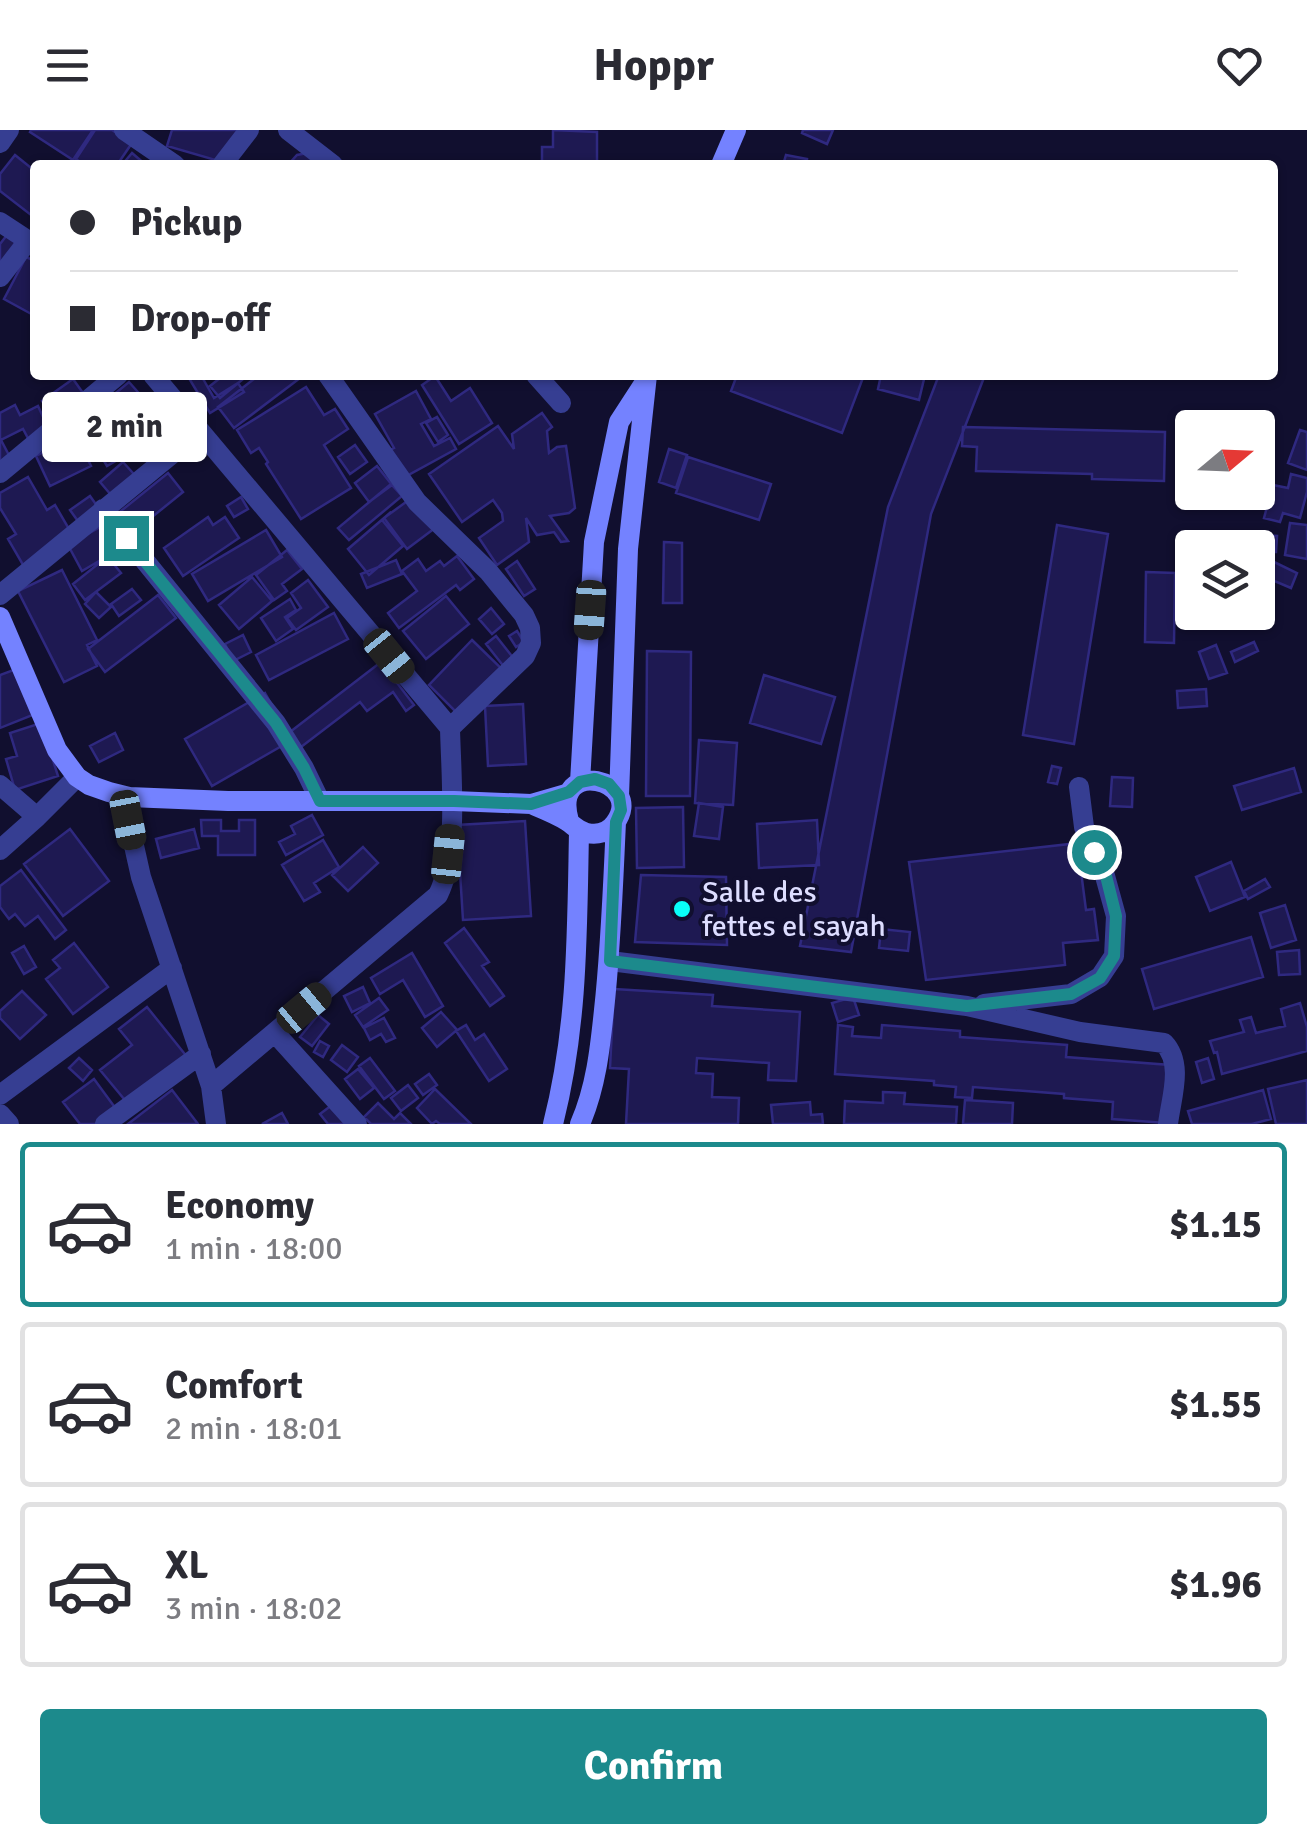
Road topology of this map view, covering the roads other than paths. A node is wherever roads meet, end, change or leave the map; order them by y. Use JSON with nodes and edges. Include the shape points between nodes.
{"nodes":[{"id":1,"x":9,"y":130,"type":"edge"},
{"id":2,"x":124,"y":130,"type":"edge"},
{"id":3,"x":249,"y":130,"type":"edge"},
{"id":4,"x":288,"y":130,"type":"edge"},
{"id":5,"x":736,"y":130,"type":"edge"},
{"id":6,"x":0,"y":142,"type":"edge"},
{"id":7,"x":168,"y":160,"type":"edge"},
{"id":8,"x":226,"y":160,"type":"edge"},
{"id":9,"x":327,"y":160,"type":"edge"},
{"id":10,"x":723,"y":160,"type":"edge"},
{"id":11,"x":0,"y":222,"type":"edge"},
{"id":12,"x":30,"y":242,"type":"edge"},
{"id":13,"x":30,"y":245,"type":"edge"},
{"id":14,"x":0,"y":276,"type":"edge"},
{"id":15,"x":112,"y":380,"type":"edge"},
{"id":16,"x":157,"y":380,"type":"edge"},
{"id":17,"x":332,"y":380,"type":"edge"},
{"id":18,"x":540,"y":380,"type":"edge"},
{"id":19,"x":644,"y":380,"type":"edge"},
{"id":20,"x":645,"y":380,"type":"edge"},
{"id":21,"x":561,"y":403,"type":"dead end"},
{"id":22,"x":200,"y":432,"type":"junction"},
{"id":23,"x":0,"y":473,"type":"edge"},
{"id":24,"x":103,"y":509,"type":"junction"},
{"id":25,"x":0,"y":595,"type":"edge"},
{"id":26,"x":0,"y":617,"type":"edge"},
{"id":27,"x":450,"y":728,"type":"junction"},
{"id":28,"x":77,"y":777,"type":"junction"},
{"id":29,"x":0,"y":786,"type":"edge"},
{"id":30,"x":574,"y":787,"type":"junction"},
{"id":31,"x":1079,"y":787,"type":"dead end"},
{"id":32,"x":619,"y":796,"type":"junction"},
{"id":33,"x":129,"y":797,"type":"junction"},
{"id":34,"x":320,"y":801,"type":"junction"},
{"id":35,"x":454,"y":801,"type":"junction"},
{"id":36,"x":531,"y":804,"type":"junction"},
{"id":37,"x":37,"y":817,"type":"junction"},
{"id":38,"x":616,"y":822,"type":"junction"},
{"id":39,"x":574,"y":826,"type":"junction"},
{"id":40,"x":0,"y":850,"type":"edge"},
{"id":41,"x":610,"y":961,"type":"junction"},
{"id":42,"x":172,"y":968,"type":"junction"},
{"id":43,"x":967,"y":1006,"type":"junction"},
{"id":44,"x":275,"y":1033,"type":"junction"},
{"id":45,"x":201,"y":1054,"type":"junction"},
{"id":46,"x":211,"y":1086,"type":"junction"},
{"id":47,"x":0,"y":1096,"type":"edge"},
{"id":48,"x":0,"y":1114,"type":"edge"},
{"id":49,"x":10,"y":1124,"type":"edge"},
{"id":50,"x":105,"y":1124,"type":"edge"},
{"id":51,"x":216,"y":1124,"type":"edge"},
{"id":52,"x":357,"y":1124,"type":"edge"},
{"id":53,"x":553,"y":1124,"type":"edge"},
{"id":54,"x":580,"y":1124,"type":"edge"},
{"id":55,"x":1168,"y":1124,"type":"edge"}],
"edges":[{"from":1,"to":6,"type":"street"},
{"from":2,"to":7,"type":"street"},
{"from":3,"to":8,"type":"street"},
{"from":4,"to":9,"type":"street"},
{"from":5,"to":10,"type":"main road"},
{"from":11,"to":12,"type":"street"},
{"from":13,"to":14,"type":"street"},
{"from":15,"to":23,"type":"street"},
{"from":16,"to":22,"type":"street"},
{"from":17,"to":27,"type":"street","via":[[417,502],[488,571],[530,628],[525,656]]},
{"from":18,"to":21,"type":"street"},
{"from":19,"to":30,"type":"main road","via":[[619,422],[594,542]]},
{"from":20,"to":32,"type":"main road","via":[[628,549]]},
{"from":22,"to":24,"type":"street"},
{"from":22,"to":27,"type":"street"},
{"from":24,"to":25,"type":"street"},
{"from":24,"to":34,"type":"street","via":[[276,723]]},
{"from":26,"to":28,"type":"main road","via":[[57,750]]},
{"from":27,"to":35,"type":"street"},
{"from":28,"to":33,"type":"main road"},
{"from":28,"to":37,"type":"street"},
{"from":29,"to":37,"type":"street"},
{"from":30,"to":32,"type":"main road","via":[[595,779]]},
{"from":30,"to":36,"type":"main road"},
{"from":30,"to":39,"type":"main road","via":[[565,808]]},
{"from":31,"to":43,"type":"street","via":[[1084,827],[1116,916],[1114,956],[1100,978],[1071,994]]},
{"from":32,"to":38,"type":"main road"},
{"from":33,"to":34,"type":"main road"},
{"from":33,"to":42,"type":"street","via":[[141,876]]},
{"from":34,"to":35,"type":"main road"},
{"from":35,"to":36,"type":"main road"},
{"from":35,"to":44,"type":"street","via":[[438,895]]},
{"from":36,"to":39,"type":"main road"},
{"from":37,"to":40,"type":"street"},
{"from":38,"to":39,"type":"main road","via":[[593,835]]},
{"from":38,"to":41,"type":"main road"},
{"from":39,"to":53,"type":"main road","via":[[577,957],[569,1052]]},
{"from":41,"to":43,"type":"street"},
{"from":41,"to":54,"type":"main road","via":[[599,1059]]},
{"from":42,"to":45,"type":"street"},
{"from":42,"to":47,"type":"street"},
{"from":43,"to":55,"type":"street","via":[[1164,1043],[1176,1069]]},
{"from":44,"to":46,"type":"street"},
{"from":44,"to":52,"type":"street"},
{"from":45,"to":46,"type":"street"},
{"from":45,"to":50,"type":"street"},
{"from":46,"to":51,"type":"street"},
{"from":48,"to":49,"type":"street"}]}
